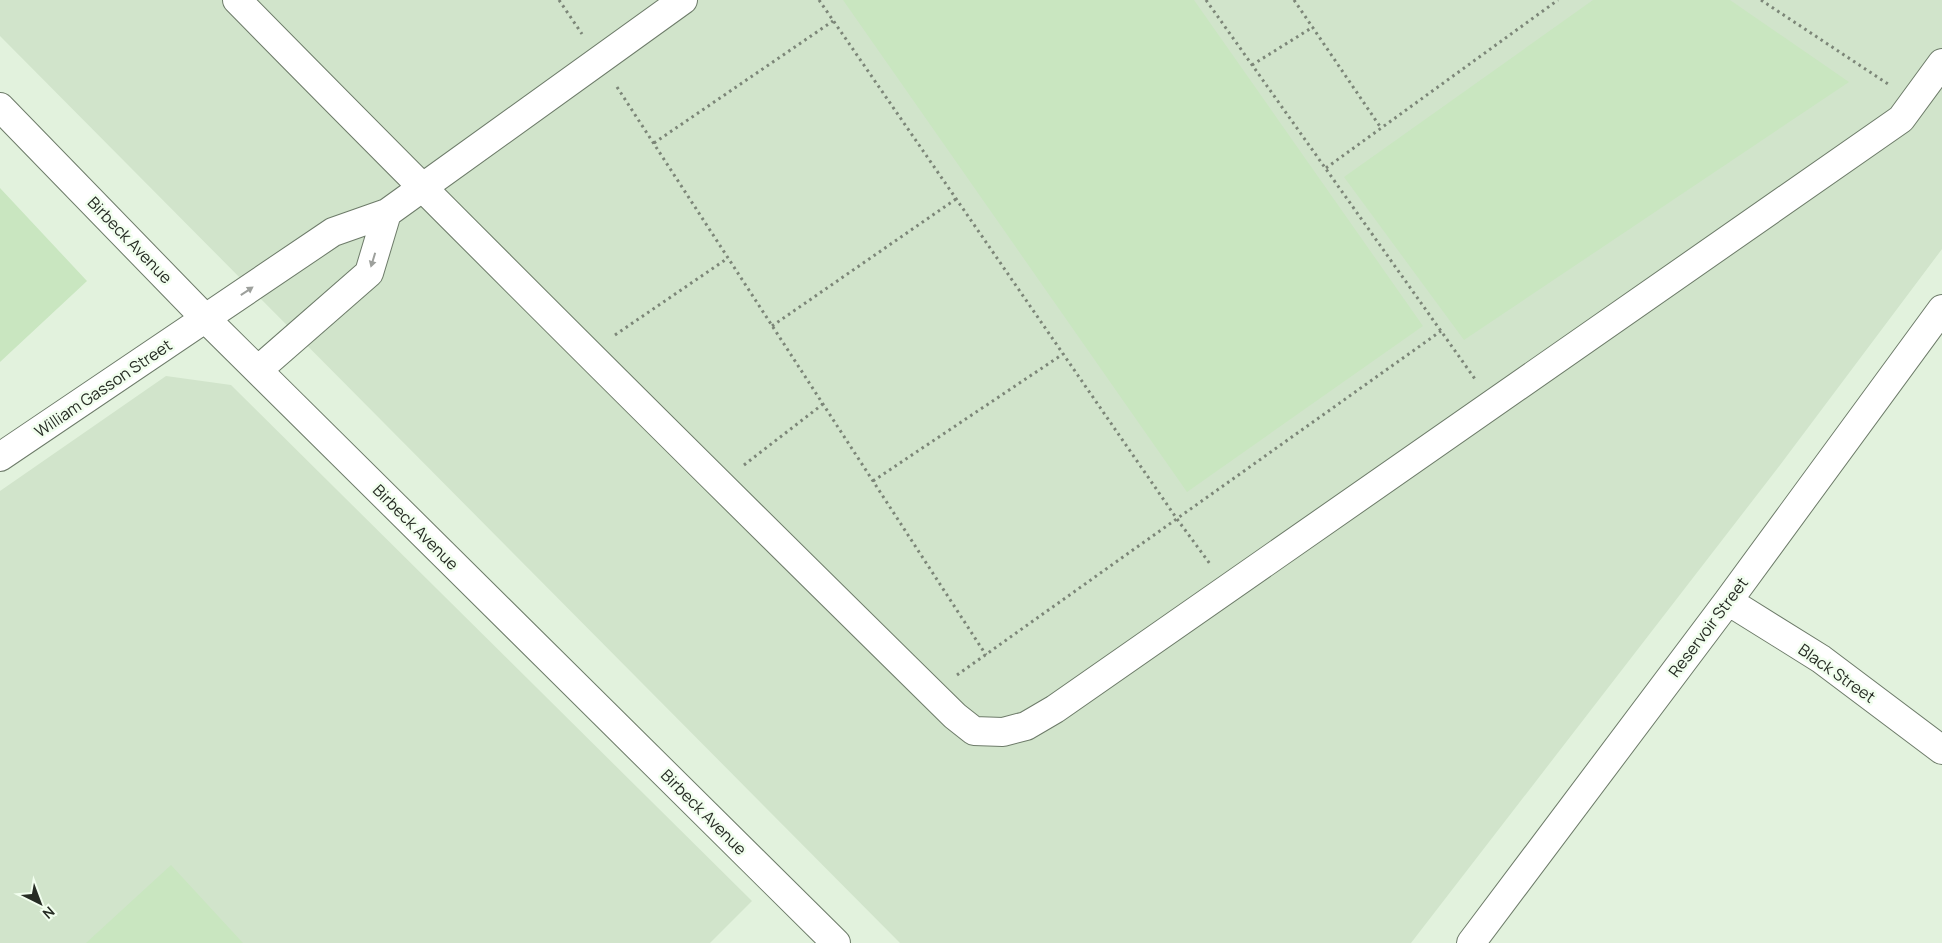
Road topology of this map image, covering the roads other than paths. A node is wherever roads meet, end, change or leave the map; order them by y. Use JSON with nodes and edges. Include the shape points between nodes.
{"nodes":[{"id":1,"x":237,"y":0,"type":"edge"},
{"id":2,"x":683,"y":0,"type":"edge"},
{"id":3,"x":1942,"y":63,"type":"edge"},
{"id":4,"x":0,"y":107,"type":"edge"},
{"id":5,"x":422,"y":188,"type":"junction"},
{"id":6,"x":387,"y":213,"type":"junction"},
{"id":7,"x":1942,"y":309,"type":"edge"},
{"id":8,"x":206,"y":318,"type":"junction"},
{"id":9,"x":258,"y":370,"type":"junction"},
{"id":10,"x":0,"y":457,"type":"edge"},
{"id":11,"x":1728,"y":601,"type":"junction"},
{"id":12,"x":1942,"y":750,"type":"edge"},
{"id":13,"x":836,"y":943,"type":"edge"},
{"id":14,"x":1471,"y":943,"type":"edge"}],
"edges":[{"from":1,"to":5,"type":"street"},
{"from":2,"to":5,"type":"street","name":"William Gasson Street"},
{"from":3,"to":5,"type":"street","via":[[1901,119],[1055,709],[1026,726],[1003,732],[974,731],[955,716]]},
{"from":4,"to":8,"type":"street","name":"Birbeck Avenue"},
{"from":5,"to":6,"type":"street","name":"William Gasson Street"},
{"from":8,"to":6,"type":"street","name":"William Gasson Street","one_way":true,"via":[[333,232]]},
{"from":6,"to":9,"type":"street","one_way":true,"via":[[369,273]]},
{"from":7,"to":11,"type":"street","name":"Reservoir Street"},
{"from":8,"to":9,"type":"street","name":"Birbeck Avenue"},
{"from":8,"to":10,"type":"street","name":"William Gasson Street"},
{"from":9,"to":13,"type":"street","name":"Birbeck Avenue"},
{"from":11,"to":12,"type":"street","name":"Black Street","via":[[1821,659]]},
{"from":11,"to":14,"type":"street","name":"Reservoir Street"}]}
